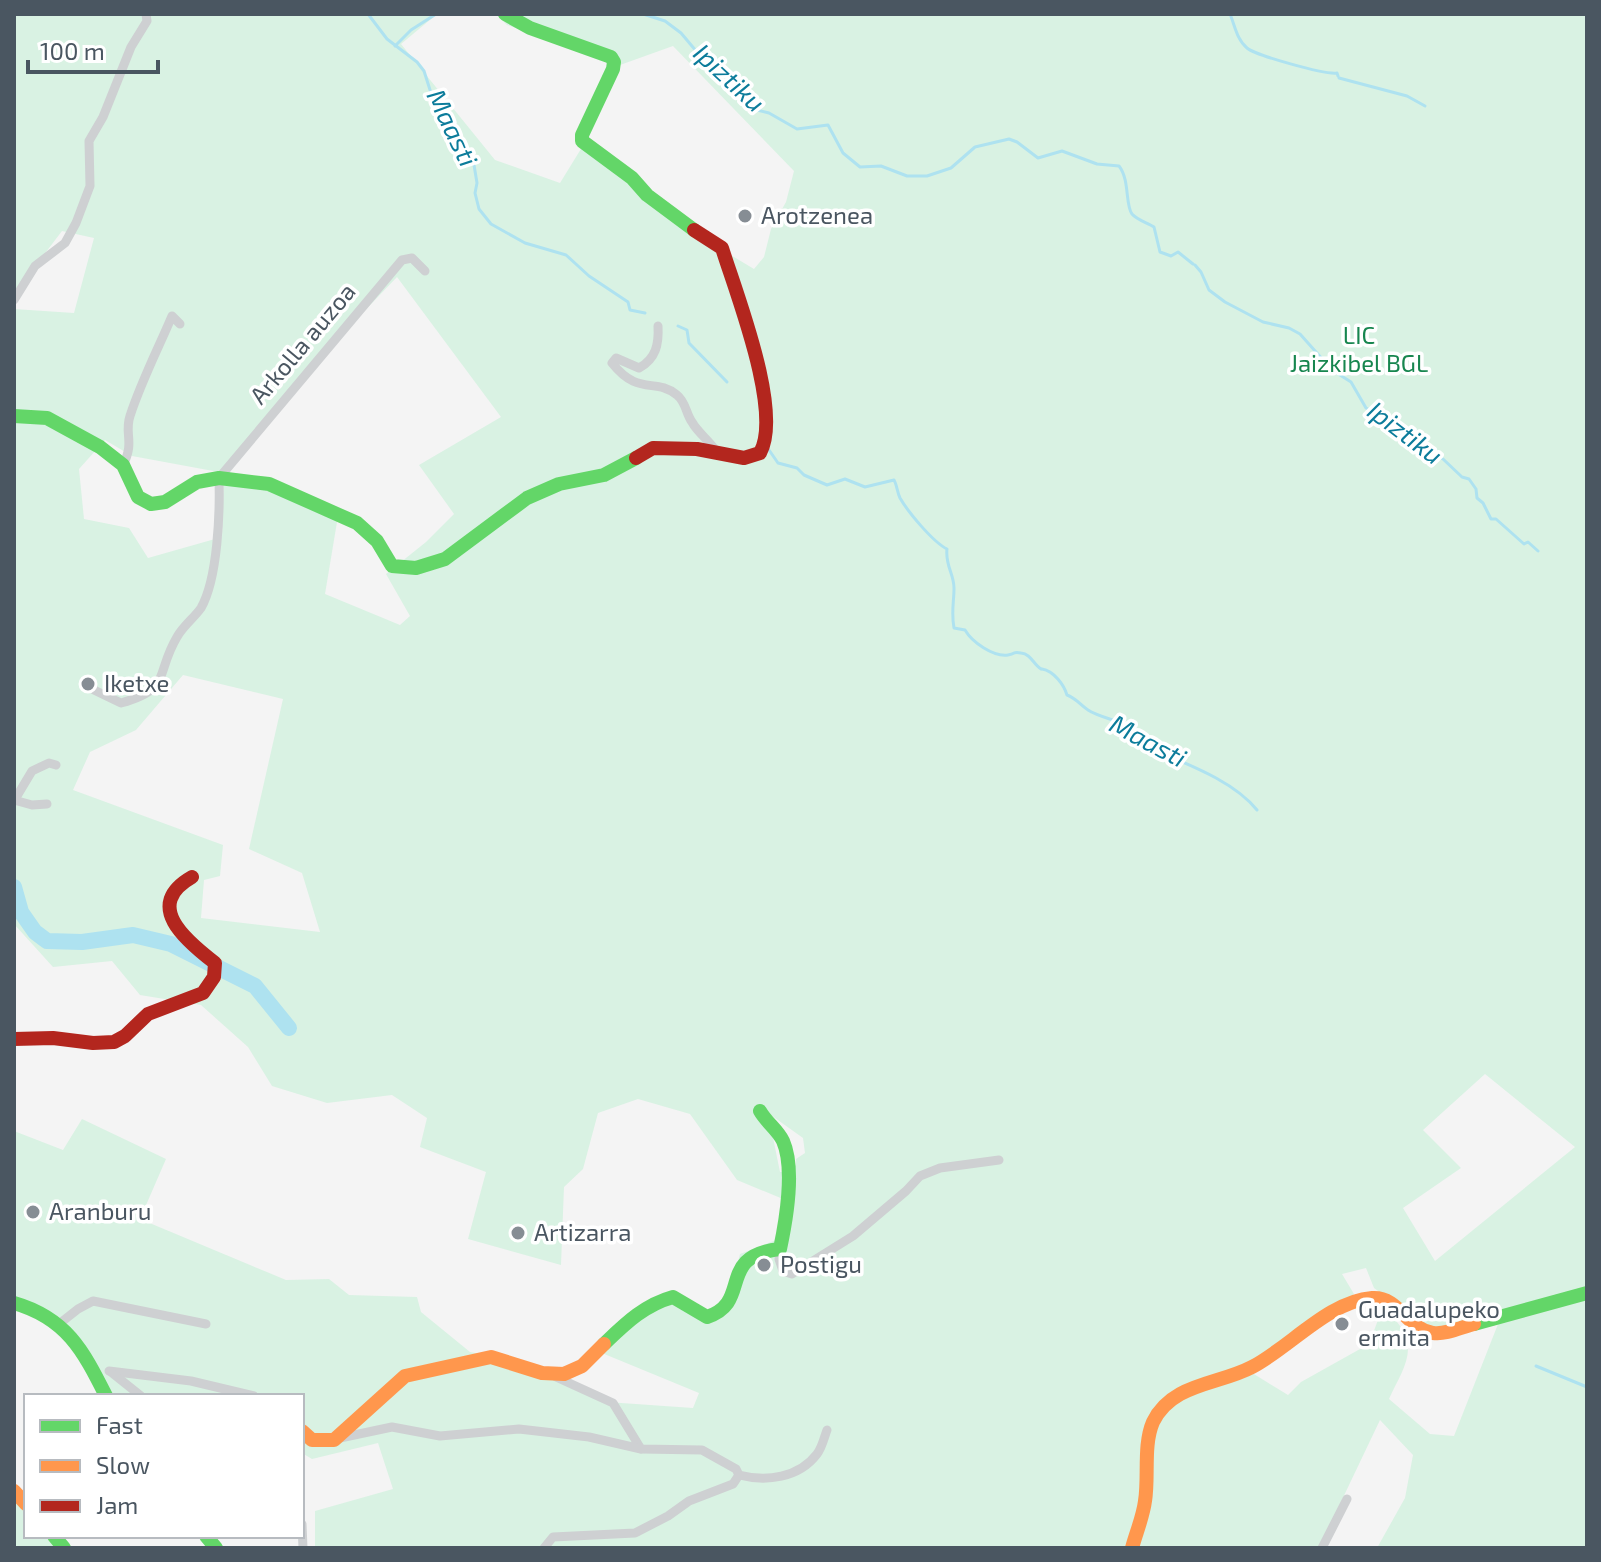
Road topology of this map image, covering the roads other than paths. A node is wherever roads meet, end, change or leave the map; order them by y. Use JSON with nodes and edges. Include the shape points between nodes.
{"nodes":[{"id":1,"x":146,"y":14,"type":"edge"},
{"id":2,"x":505,"y":14,"type":"edge"},
{"id":3,"x":425,"y":271,"type":"dead end"},
{"id":4,"x":14,"y":300,"type":"edge"},
{"id":5,"x":180,"y":324,"type":"dead end"},
{"id":6,"x":658,"y":326,"type":"dead end"},
{"id":7,"x":14,"y":416,"type":"edge"},
{"id":8,"x":716,"y":451,"type":"junction"},
{"id":9,"x":123,"y":465,"type":"junction"},
{"id":10,"x":219,"y":478,"type":"junction"},
{"id":11,"x":94,"y":690,"type":"dead end"},
{"id":12,"x":56,"y":765,"type":"dead end"},
{"id":13,"x":14,"y":800,"type":"edge"},
{"id":14,"x":47,"y":804,"type":"dead end"},
{"id":15,"x":192,"y":877,"type":"dead end"},
{"id":16,"x":14,"y":1039,"type":"edge"},
{"id":17,"x":760,"y":1111,"type":"dead end"},
{"id":18,"x":999,"y":1160,"type":"dead end"},
{"id":19,"x":780,"y":1249,"type":"junction"},
{"id":20,"x":1587,"y":1293,"type":"edge"},
{"id":21,"x":14,"y":1303,"type":"edge"},
{"id":22,"x":59,"y":1324,"type":"junction"},
{"id":23,"x":206,"y":1324,"type":"dead end"},
{"id":24,"x":92,"y":1367,"type":"junction"},
{"id":25,"x":109,"y":1371,"type":"junction"},
{"id":26,"x":550,"y":1373,"type":"junction"},
{"id":27,"x":105,"y":1394,"type":"edge"},
{"id":28,"x":138,"y":1394,"type":"edge"},
{"id":29,"x":246,"y":1394,"type":"edge"},
{"id":30,"x":827,"y":1430,"type":"dead end"},
{"id":31,"x":304,"y":1433,"type":"edge"},
{"id":32,"x":334,"y":1440,"type":"junction"},
{"id":33,"x":641,"y":1449,"type":"junction"},
{"id":34,"x":739,"y":1475,"type":"junction"},
{"id":35,"x":1347,"y":1499,"type":"dead end"},
{"id":36,"x":544,"y":1548,"type":"edge"},
{"id":37,"x":1132,"y":1548,"type":"edge"},
{"id":38,"x":1322,"y":1548,"type":"edge"}],
"edges":[{"from":1,"to":4,"type":"street","via":[[89,141],[90,186],[76,223],[65,243],[35,266]]},
{"from":2,"to":8,"type":"street","via":[[611,57],[613,69],[582,141],[677,219],[722,248],[763,381],[766,431],[760,453],[750,458]]},
{"from":3,"to":10,"type":"street","name":"Arkolla auzoa","via":[[412,258],[402,260]]},
{"from":5,"to":9,"type":"street","via":[[172,316],[128,420],[131,450]]},
{"from":6,"to":8,"type":"street","via":[[659,345],[648,363],[639,368],[616,358],[612,363],[637,385],[679,396],[692,423]]},
{"from":7,"to":9,"type":"street","via":[[47,418]]},
{"from":8,"to":10,"type":"street","via":[[653,448],[604,475],[559,484],[527,498],[445,559],[416,568],[392,566],[377,541],[357,523],[306,499],[269,484]]},
{"from":9,"to":10,"type":"street","via":[[138,497],[151,504],[165,502],[197,482]]},
{"from":10,"to":11,"type":"street","via":[[217,543],[205,594],[177,636],[161,680],[144,697],[121,703]]},
{"from":12,"to":13,"type":"street","via":[[32,771]]},
{"from":13,"to":14,"type":"street"},
{"from":15,"to":16,"type":"street","via":[[171,888],[166,899],[177,925],[197,951],[215,963],[214,980],[201,996],[150,1011],[114,1042]]},
{"from":17,"to":19,"type":"street","via":[[783,1140],[787,1219]]},
{"from":18,"to":19,"type":"street","via":[[920,1176],[853,1236],[792,1274],[783,1271]]},
{"from":19,"to":26,"type":"street","via":[[758,1251],[745,1260],[724,1311],[707,1317],[673,1297],[659,1301],[633,1316],[582,1366]]},
{"from":20,"to":37,"type":"street","via":[[1436,1335],[1421,1330],[1381,1298],[1368,1297],[1349,1303],[1261,1362],[1182,1392],[1153,1421],[1145,1502]]},
{"from":21,"to":22,"type":"street","via":[[37,1308]]},
{"from":22,"to":23,"type":"street","via":[[93,1301]]},
{"from":22,"to":24,"type":"street"},
{"from":24,"to":25,"type":"street"},
{"from":24,"to":27,"type":"street"},
{"from":25,"to":28,"type":"street"},
{"from":25,"to":29,"type":"street"},
{"from":26,"to":32,"type":"street","via":[[491,1357],[405,1376]]},
{"from":26,"to":33,"type":"street","via":[[613,1403]]},
{"from":30,"to":34,"type":"street","via":[[819,1453],[793,1473],[757,1480]]},
{"from":31,"to":32,"type":"street","via":[[312,1440]]},
{"from":32,"to":33,"type":"street","via":[[392,1427],[440,1436],[519,1429]]},
{"from":33,"to":34,"type":"street","via":[[702,1450]]},
{"from":34,"to":36,"type":"street","via":[[733,1484],[689,1501],[635,1533],[553,1537]]},
{"from":35,"to":38,"type":"street"}]}
